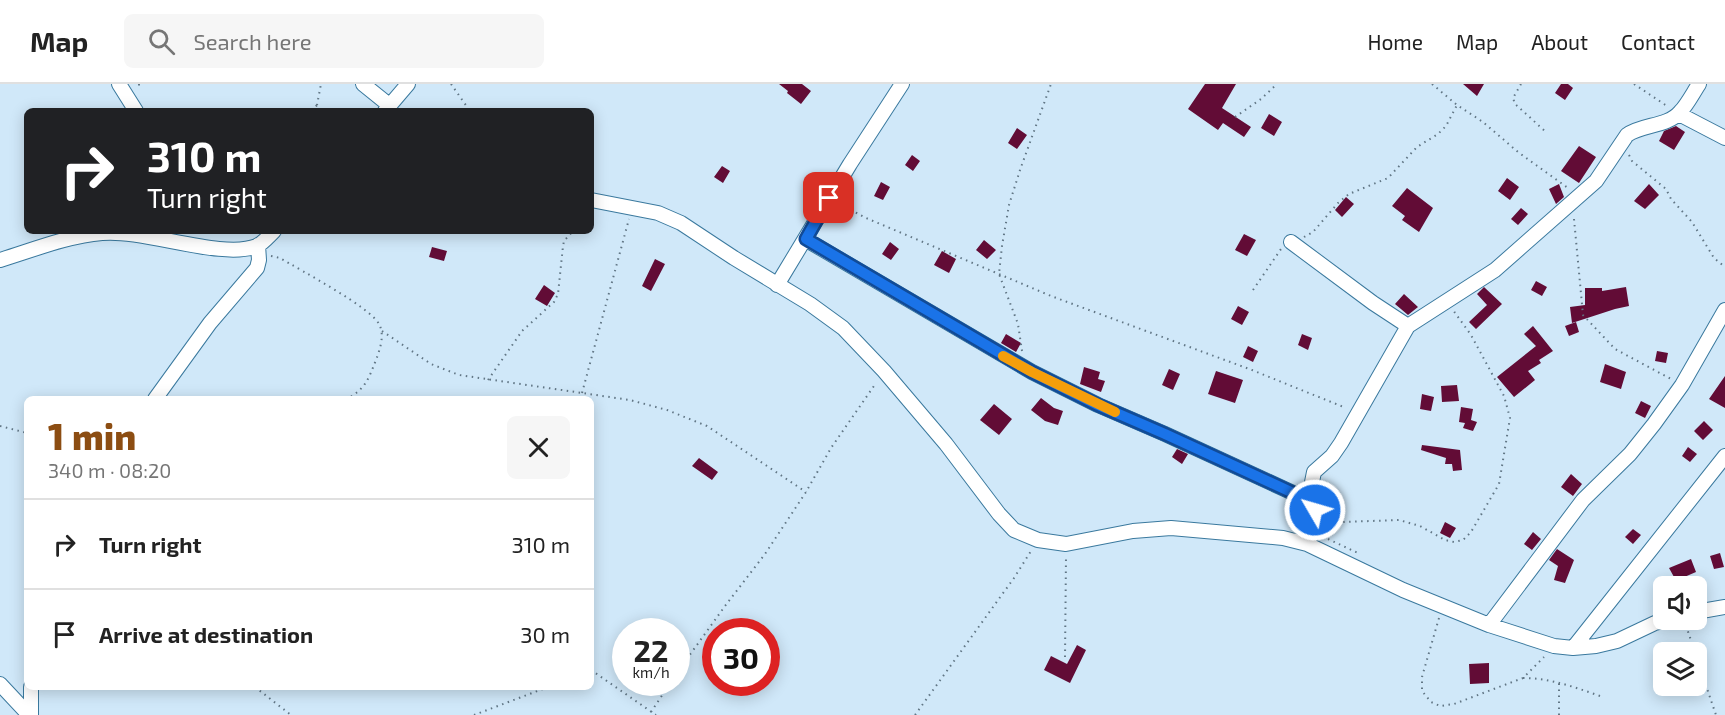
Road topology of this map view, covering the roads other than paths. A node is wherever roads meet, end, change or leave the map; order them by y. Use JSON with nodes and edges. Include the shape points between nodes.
{"nodes":[{"id":1,"x":119,"y":84,"type":"edge"},
{"id":2,"x":363,"y":84,"type":"edge"},
{"id":3,"x":408,"y":84,"type":"edge"},
{"id":4,"x":902,"y":84,"type":"edge"},
{"id":5,"x":1699,"y":84,"type":"edge"},
{"id":6,"x":134,"y":108,"type":"edge"},
{"id":7,"x":387,"y":108,"type":"edge"},
{"id":8,"x":1679,"y":114,"type":"junction"},
{"id":9,"x":1725,"y":138,"type":"edge"},
{"id":10,"x":594,"y":201,"type":"edge"},
{"id":11,"x":96,"y":234,"type":"edge"},
{"id":12,"x":139,"y":234,"type":"edge"},
{"id":13,"x":272,"y":234,"type":"edge"},
{"id":14,"x":806,"y":239,"type":"junction"},
{"id":15,"x":1291,"y":242,"type":"road end"},
{"id":16,"x":259,"y":249,"type":"junction"},
{"id":17,"x":0,"y":260,"type":"edge"},
{"id":18,"x":777,"y":285,"type":"junction"},
{"id":19,"x":1725,"y":310,"type":"edge"},
{"id":20,"x":1408,"y":326,"type":"junction"},
{"id":21,"x":157,"y":396,"type":"edge"},
{"id":22,"x":1725,"y":456,"type":"edge"},
{"id":23,"x":1315,"y":508,"type":"junction"},
{"id":24,"x":1309,"y":541,"type":"junction"},
{"id":25,"x":1725,"y":607,"type":"edge"},
{"id":26,"x":1707,"y":610,"type":"edge"},
{"id":27,"x":1653,"y":624,"type":"edge"},
{"id":28,"x":1489,"y":625,"type":"junction"},
{"id":29,"x":1573,"y":648,"type":"junction"},
{"id":30,"x":0,"y":684,"type":"edge"},
{"id":31,"x":31,"y":690,"type":"edge"},
{"id":32,"x":30,"y":715,"type":"edge"}],
"edges":[{"from":1,"to":6,"type":"street"},
{"from":2,"to":7,"type":"street"},
{"from":3,"to":7,"type":"street"},
{"from":4,"to":14,"type":"street"},
{"from":5,"to":8,"type":"street"},
{"from":8,"to":9,"type":"street"},
{"from":8,"to":20,"type":"street","via":[[1634,130],[1596,181],[1495,270]]},
{"from":10,"to":18,"type":"street","via":[[658,213],[681,223]]},
{"from":11,"to":17,"type":"street"},
{"from":12,"to":16,"type":"street","via":[[222,249]]},
{"from":13,"to":16,"type":"street"},
{"from":14,"to":18,"type":"street"},
{"from":14,"to":23,"type":"street","via":[[1032,372],[1291,492]]},
{"from":15,"to":20,"type":"street"},
{"from":16,"to":21,"type":"street","via":[[257,268],[210,322]]},
{"from":18,"to":24,"type":"street","via":[[843,328],[946,444],[1014,530],[1038,540],[1066,544],[1171,528]]},
{"from":19,"to":28,"type":"street","via":[[1682,385],[1630,454],[1583,500]]},
{"from":20,"to":23,"type":"street","via":[[1332,456],[1314,472]]},
{"from":22,"to":29,"type":"street"},
{"from":23,"to":24,"type":"street","via":[[1315,526]]},
{"from":24,"to":28,"type":"street","via":[[1363,563],[1403,590]]},
{"from":25,"to":26,"type":"street"},
{"from":27,"to":29,"type":"street","via":[[1617,640]]},
{"from":28,"to":29,"type":"street","via":[[1554,646]]},
{"from":30,"to":32,"type":"street"},
{"from":31,"to":32,"type":"street"}]}
